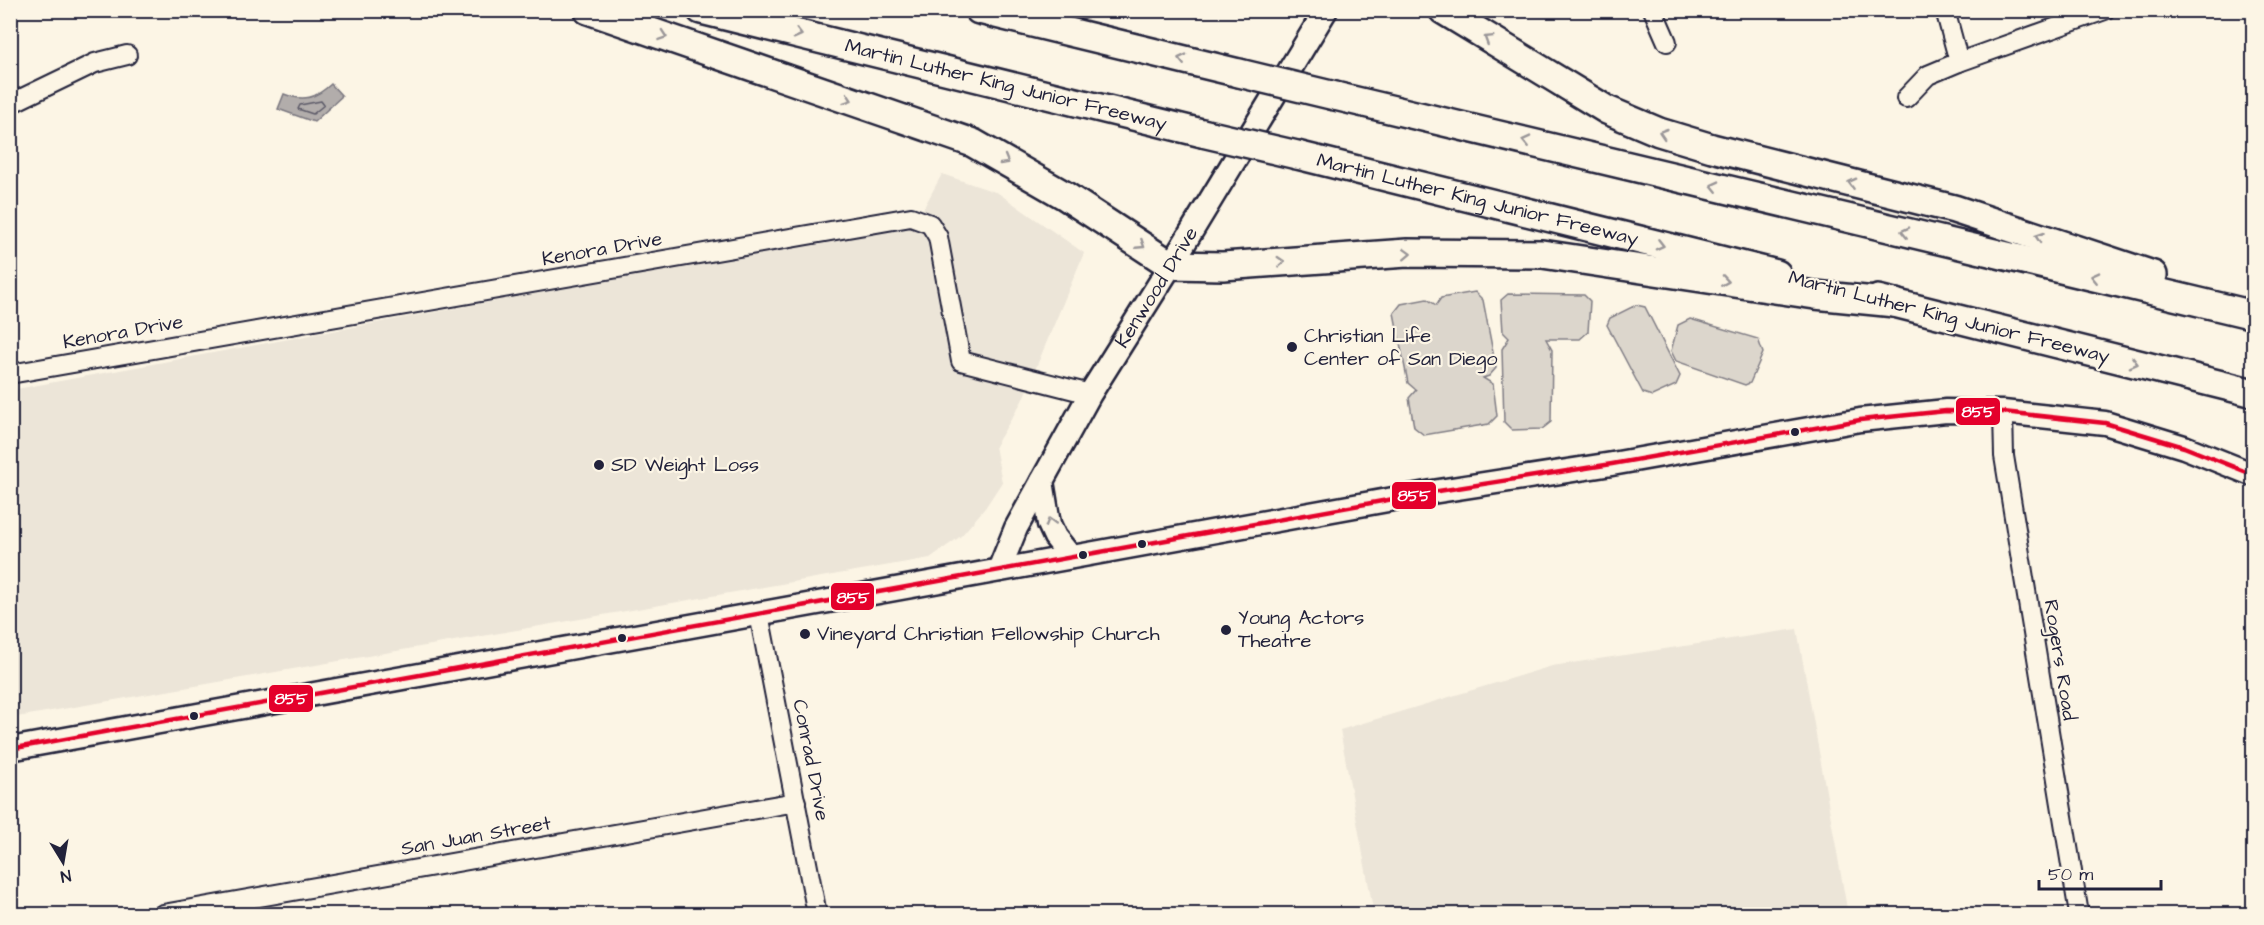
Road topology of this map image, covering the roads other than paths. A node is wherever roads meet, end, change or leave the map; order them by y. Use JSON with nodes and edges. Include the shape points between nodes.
{"nodes":[{"id":1,"x":588,"y":10,"type":"edge"},
{"id":2,"x":701,"y":10,"type":"edge"},
{"id":3,"x":979,"y":10,"type":"edge"},
{"id":4,"x":1326,"y":10,"type":"edge"},
{"id":5,"x":1443,"y":10,"type":"edge"},
{"id":6,"x":1653,"y":10,"type":"edge"},
{"id":7,"x":1945,"y":10,"type":"edge"},
{"id":8,"x":2105,"y":10,"type":"edge"},
{"id":9,"x":1667,"y":42,"type":"dead end"},
{"id":10,"x":127,"y":55,"type":"dead end"},
{"id":11,"x":1959,"y":62,"type":"junction"},
{"id":12,"x":1906,"y":98,"type":"dead end"},
{"id":13,"x":10,"y":104,"type":"edge"},
{"id":14,"x":1171,"y":265,"type":"junction"},
{"id":15,"x":1895,"y":303,"type":"junction"},
{"id":16,"x":2253,"y":310,"type":"edge"},
{"id":17,"x":2253,"y":315,"type":"edge"},
{"id":18,"x":10,"y":374,"type":"edge"},
{"id":19,"x":2253,"y":393,"type":"edge"},
{"id":20,"x":1090,"y":394,"type":"junction"},
{"id":21,"x":2003,"y":412,"type":"junction"},
{"id":22,"x":2253,"y":475,"type":"edge"},
{"id":23,"x":1042,"y":481,"type":"junction"},
{"id":24,"x":1071,"y":557,"type":"junction"},
{"id":25,"x":999,"y":570,"type":"junction"},
{"id":26,"x":759,"y":614,"type":"junction"},
{"id":27,"x":10,"y":749,"type":"edge"},
{"id":28,"x":796,"y":802,"type":"junction"},
{"id":29,"x":163,"y":915,"type":"edge"},
{"id":30,"x":817,"y":915,"type":"edge"},
{"id":31,"x":2079,"y":915,"type":"edge"}],
"edges":[{"from":1,"to":14,"type":"highway","one_way":true,"via":[[973,143],[1064,195]]},
{"from":2,"to":15,"type":"highway","name":"Martin Luther King Junior Freeway","one_way":true,"bridge":true},
{"from":17,"to":3,"type":"highway","one_way":true,"bridge":true},
{"from":4,"to":14,"type":"main road","name":"Kenwood Drive"},
{"from":16,"to":5,"type":"highway","one_way":true,"via":[[1954,209],[1659,132],[1607,111]]},
{"from":6,"to":9,"type":"street"},
{"from":7,"to":11,"type":"street"},
{"from":8,"to":11,"type":"street"},
{"from":10,"to":13,"type":"street","via":[[95,63]]},
{"from":11,"to":12,"type":"street","via":[[1928,75]]},
{"from":14,"to":15,"type":"highway","one_way":true,"via":[[1223,266],[1407,253],[1542,254],[1815,295]]},
{"from":14,"to":20,"type":"main road","name":"Kenwood Drive"},
{"from":15,"to":19,"type":"highway","name":"Martin Luther King Junior Freeway","one_way":true},
{"from":18,"to":20,"type":"street","name":"Kenora Drive","via":[[911,218],[930,224],[938,237],[961,361]]},
{"from":20,"to":23,"type":"main road","name":"Kenwood Drive"},
{"from":21,"to":22,"type":"main road","via":[[2105,423],[2184,447]]},
{"from":21,"to":24,"type":"main road","via":[[1946,411],[1860,420]]},
{"from":21,"to":31,"type":"street","name":"Rogers Road","via":[[2004,456]]},
{"from":24,"to":23,"type":"main road","one_way":true,"via":[[1049,524]]},
{"from":23,"to":25,"type":"main road","name":"Kenwood Drive"},
{"from":24,"to":25,"type":"main road"},
{"from":25,"to":26,"type":"main road"},
{"from":26,"to":27,"type":"main road"},
{"from":26,"to":28,"type":"street","name":"Conrad Drive"},
{"from":28,"to":29,"type":"street","name":"San Juan Street"},
{"from":28,"to":30,"type":"street","name":"Conrad Drive"}]}
